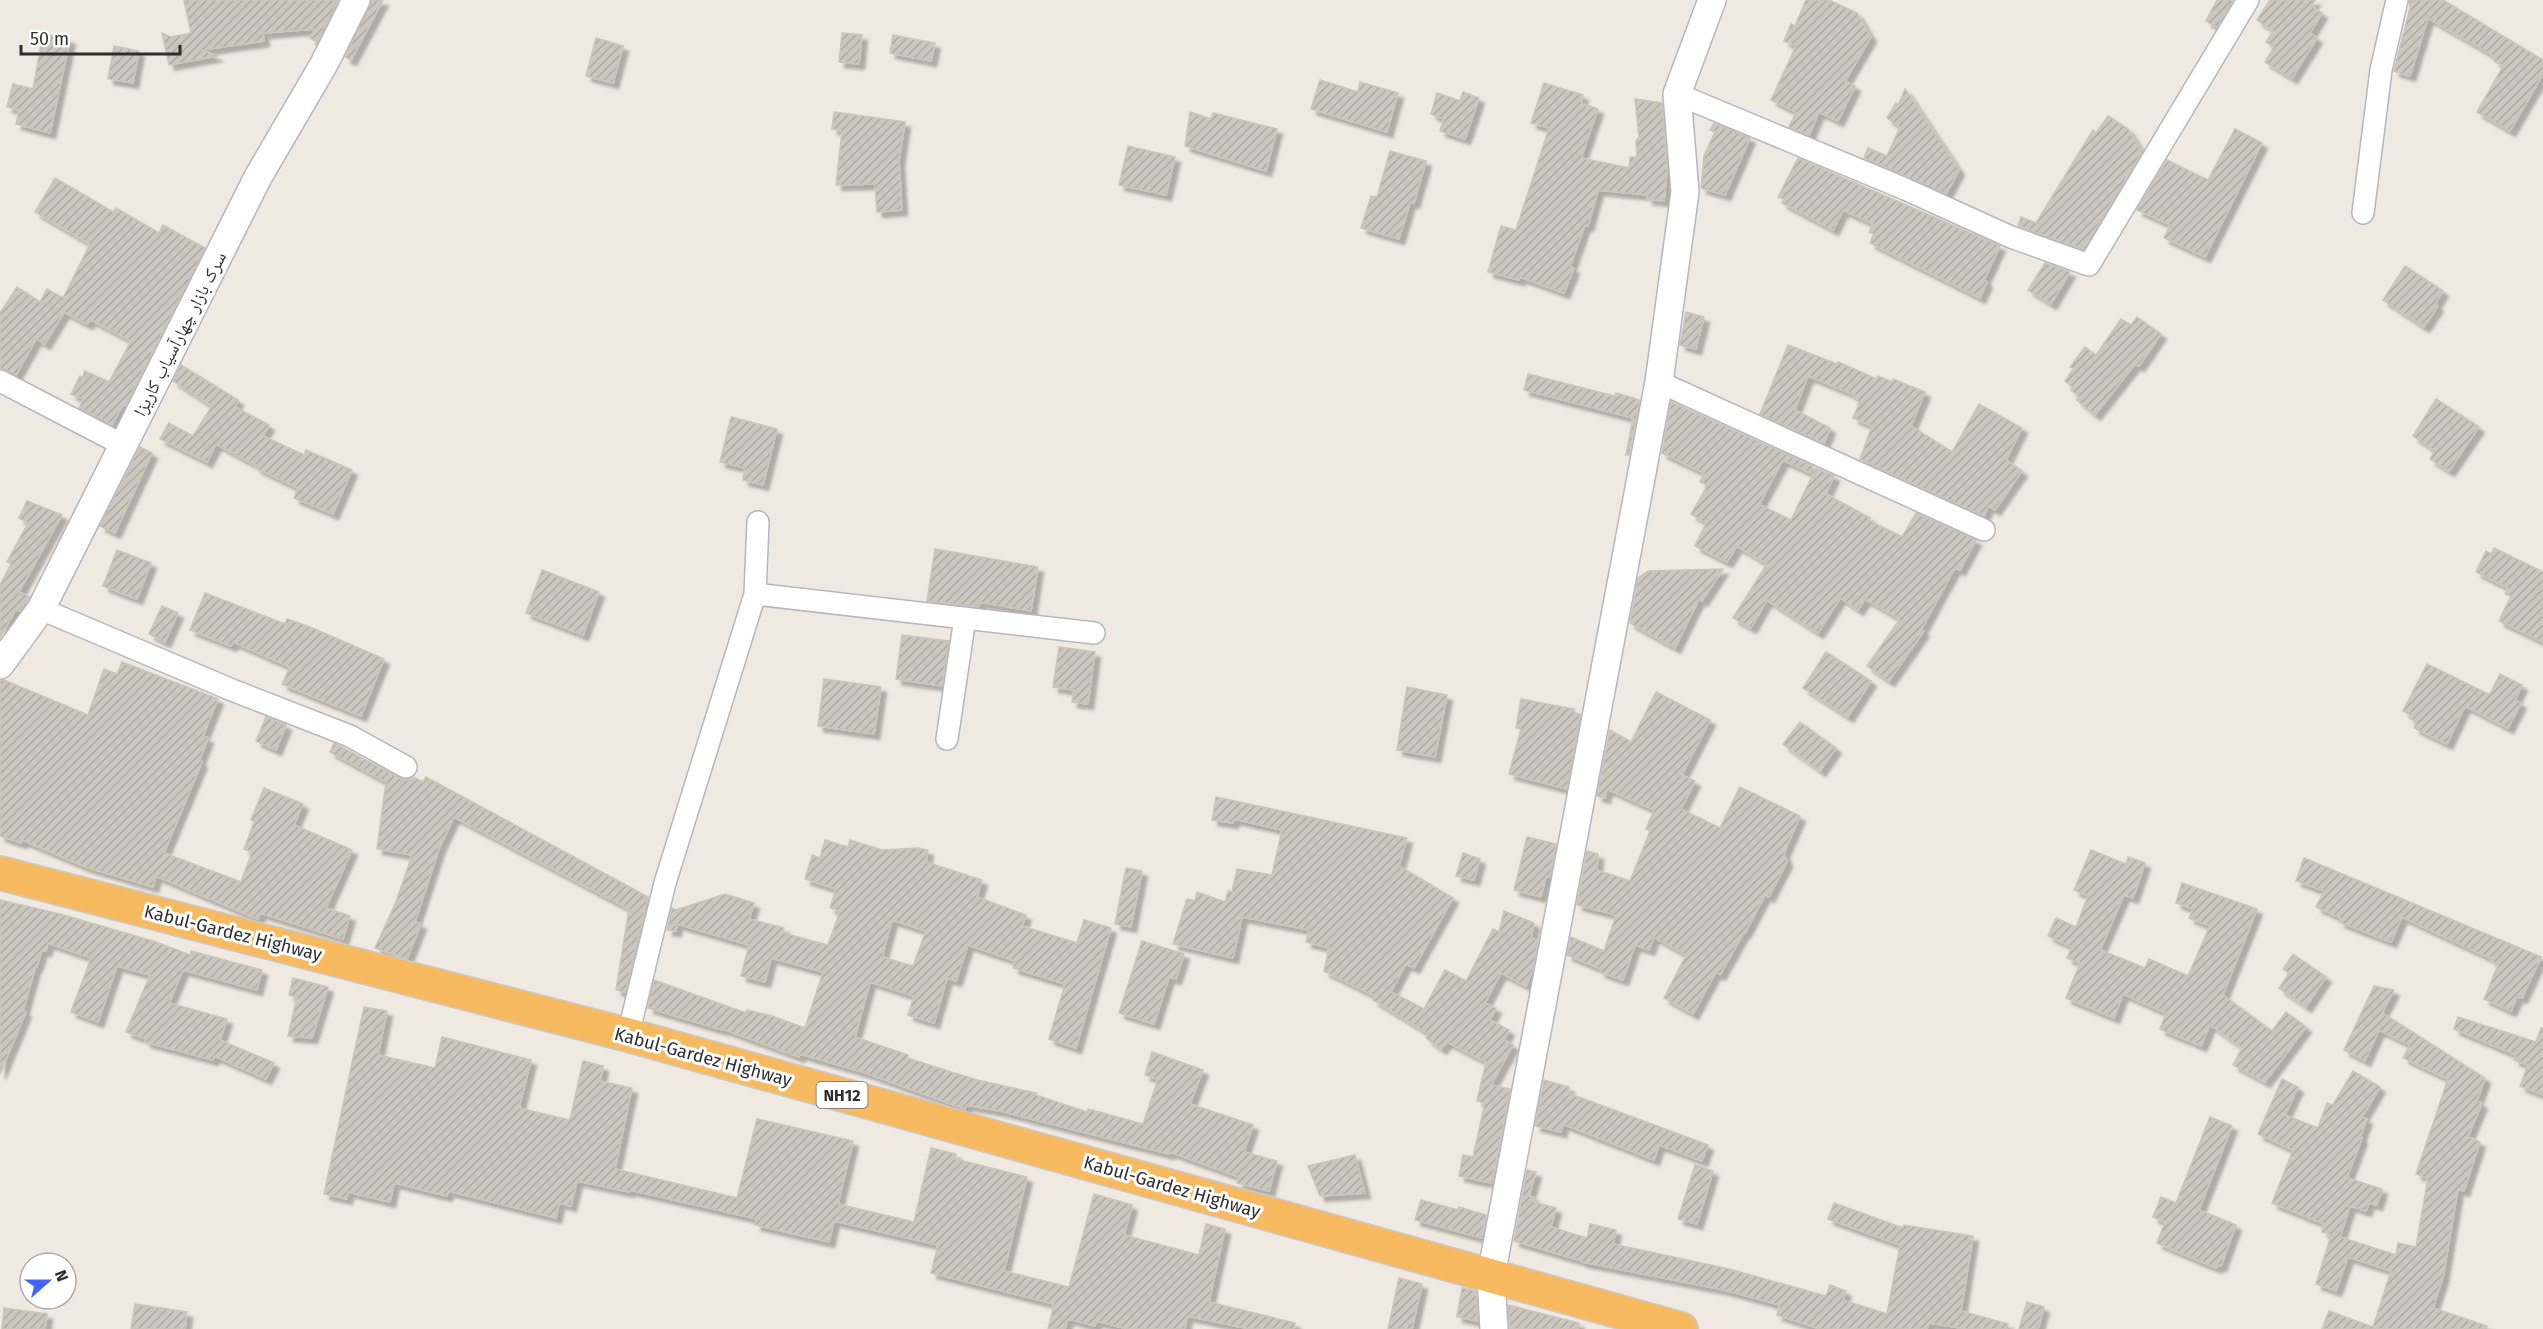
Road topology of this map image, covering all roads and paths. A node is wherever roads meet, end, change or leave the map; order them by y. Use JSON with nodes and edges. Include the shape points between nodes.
{"nodes":[{"id":1,"x":356,"y":0,"type":"edge"},
{"id":2,"x":2248,"y":0,"type":"edge"},
{"id":3,"x":2397,"y":0,"type":"edge"},
{"id":4,"x":1705,"y":2,"type":"edge"},
{"id":5,"x":1677,"y":94,"type":"junction"},
{"id":6,"x":2363,"y":213,"type":"dead end"},
{"id":7,"x":0,"y":381,"type":"edge"},
{"id":8,"x":1659,"y":382,"type":"junction"},
{"id":9,"x":123,"y":445,"type":"junction"},
{"id":10,"x":758,"y":522,"type":"dead end"},
{"id":11,"x":1984,"y":530,"type":"dead end"},
{"id":12,"x":755,"y":594,"type":"junction"},
{"id":13,"x":41,"y":609,"type":"junction"},
{"id":14,"x":965,"y":618,"type":"junction"},
{"id":15,"x":1094,"y":633,"type":"dead end"},
{"id":16,"x":0,"y":665,"type":"edge"},
{"id":17,"x":947,"y":739,"type":"dead end"},
{"id":18,"x":406,"y":767,"type":"dead end"},
{"id":19,"x":0,"y":873,"type":"edge"},
{"id":20,"x":628,"y":1035,"type":"junction"},
{"id":21,"x":1491,"y":1276,"type":"junction"},
{"id":22,"x":1494,"y":1329,"type":"edge"},
{"id":23,"x":1681,"y":1329,"type":"edge"}],
"edges":[{"from":1,"to":9,"type":"street","name":"سرک بازار چهارآسیاب کاریزا","via":[[324,64],[258,177]]},
{"from":2,"to":5,"type":"street","via":[[2089,265],[2011,237]]},
{"from":3,"to":6,"type":"street","via":[[2381,70]]},
{"from":4,"to":5,"type":"street"},
{"from":5,"to":8,"type":"street","via":[[1684,192]]},
{"from":7,"to":9,"type":"street"},
{"from":8,"to":11,"type":"street"},
{"from":8,"to":21,"type":"street"},
{"from":9,"to":13,"type":"street","name":"سرک بازار چهارآسیاب کاریزا"},
{"from":10,"to":12,"type":"street"},
{"from":12,"to":14,"type":"street"},
{"from":12,"to":20,"type":"street","via":[[665,883]]},
{"from":13,"to":16,"type":"street","name":"سرک بازار چهارآسیاب کاریزا"},
{"from":13,"to":18,"type":"street","via":[[350,736]]},
{"from":14,"to":15,"type":"street"},
{"from":14,"to":17,"type":"street"},
{"from":19,"to":20,"type":"highway","name":"Kabul-Gardez Highway","number":"NH12"},
{"from":20,"to":21,"type":"highway","name":"Kabul-Gardez Highway","number":"NH12"},
{"from":21,"to":22,"type":"street"},
{"from":21,"to":23,"type":"highway","name":"Kabul-Gardez Highway","number":"NH12"}]}
